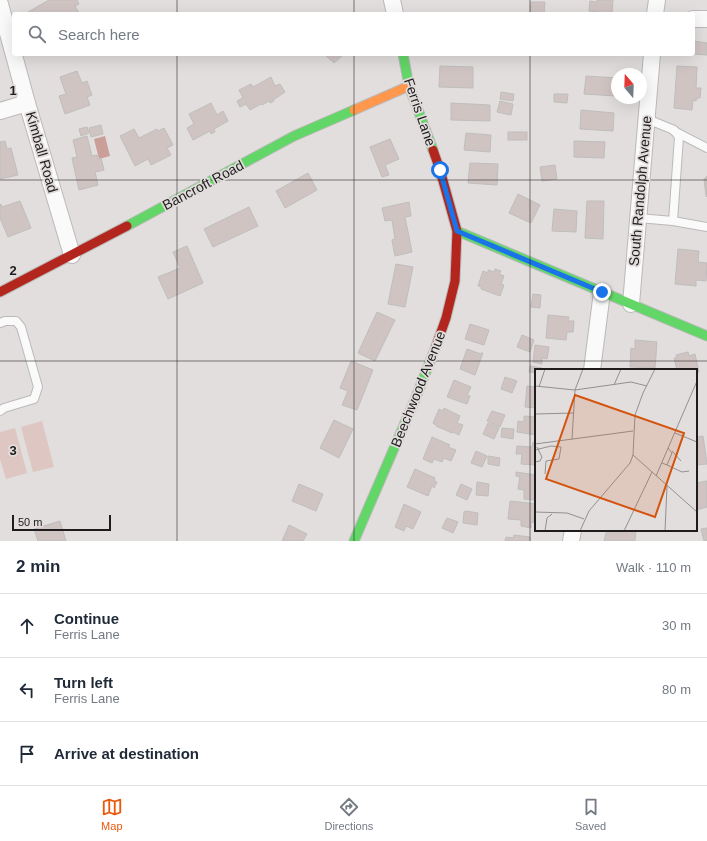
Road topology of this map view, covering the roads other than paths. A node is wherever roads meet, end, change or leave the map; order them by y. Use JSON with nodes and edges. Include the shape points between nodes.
{"nodes":[{"id":1,"x":392,"y":0,"type":"edge"},
{"id":2,"x":656,"y":0,"type":"edge"},
{"id":3,"x":0,"y":4,"type":"edge"},
{"id":4,"x":395,"y":12,"type":"edge"},
{"id":5,"x":655,"y":12,"type":"edge"},
{"id":6,"x":695,"y":18,"type":"edge"},
{"id":7,"x":707,"y":20,"type":"edge"},
{"id":8,"x":12,"y":48,"type":"edge"},
{"id":9,"x":14,"y":56,"type":"edge"},
{"id":10,"x":403,"y":56,"type":"edge"},
{"id":11,"x":652,"y":56,"type":"edge"},
{"id":12,"x":409,"y":86,"type":"junction"},
{"id":13,"x":27,"y":103,"type":"junction"},
{"id":14,"x":0,"y":111,"type":"edge"},
{"id":15,"x":646,"y":119,"type":"junction"},
{"id":16,"x":674,"y":130,"type":"junction"},
{"id":17,"x":707,"y":148,"type":"edge"},
{"id":18,"x":638,"y":218,"type":"junction"},
{"id":19,"x":673,"y":221,"type":"junction"},
{"id":20,"x":707,"y":227,"type":"edge"},
{"id":21,"x":457,"y":231,"type":"junction"},
{"id":22,"x":72,"y":255,"type":"junction"},
{"id":23,"x":0,"y":292,"type":"edge"},
{"id":24,"x":602,"y":292,"type":"junction"},
{"id":25,"x":631,"y":304,"type":"junction"},
{"id":26,"x":0,"y":323,"type":"edge"},
{"id":27,"x":707,"y":336,"type":"edge"},
{"id":28,"x":592,"y":369,"type":"edge"},
{"id":29,"x":0,"y":411,"type":"edge"},
{"id":30,"x":573,"y":531,"type":"edge"},
{"id":31,"x":354,"y":541,"type":"edge"},
{"id":32,"x":571,"y":541,"type":"edge"}],
"edges":[{"from":1,"to":4,"type":"street"},
{"from":2,"to":5,"type":"street"},
{"from":3,"to":8,"type":"street","name":"Kimball Road"},
{"from":6,"to":7,"type":"street"},
{"from":9,"to":13,"type":"street","name":"Kimball Road"},
{"from":10,"to":12,"type":"street","name":"Ferris Lane"},
{"from":11,"to":15,"type":"street","name":"South Randolph Avenue"},
{"from":12,"to":21,"type":"street","name":"Ferris Lane","via":[[440,170]]},
{"from":12,"to":22,"type":"street","name":"Bancroft Road","via":[[294,136]]},
{"from":13,"to":14,"type":"street"},
{"from":13,"to":22,"type":"street","name":"Kimball Road"},
{"from":15,"to":16,"type":"lane"},
{"from":15,"to":18,"type":"street","name":"South Randolph Avenue"},
{"from":16,"to":17,"type":"lane"},
{"from":16,"to":19,"type":"lane","via":[[679,137]]},
{"from":18,"to":19,"type":"lane"},
{"from":18,"to":25,"type":"street","name":"South Randolph Avenue"},
{"from":19,"to":20,"type":"lane"},
{"from":21,"to":24,"type":"street"},
{"from":21,"to":31,"type":"street","name":"Beechwood Avenue","via":[[454,281],[446,318],[414,402]]},
{"from":22,"to":23,"type":"street","name":"Bancroft Road"},
{"from":24,"to":25,"type":"street"},
{"from":24,"to":28,"type":"street"},
{"from":25,"to":27,"type":"street"},
{"from":26,"to":29,"type":"lane","via":[[16,321],[21,327],[38,388],[34,399]]},
{"from":30,"to":32,"type":"street"}]}
